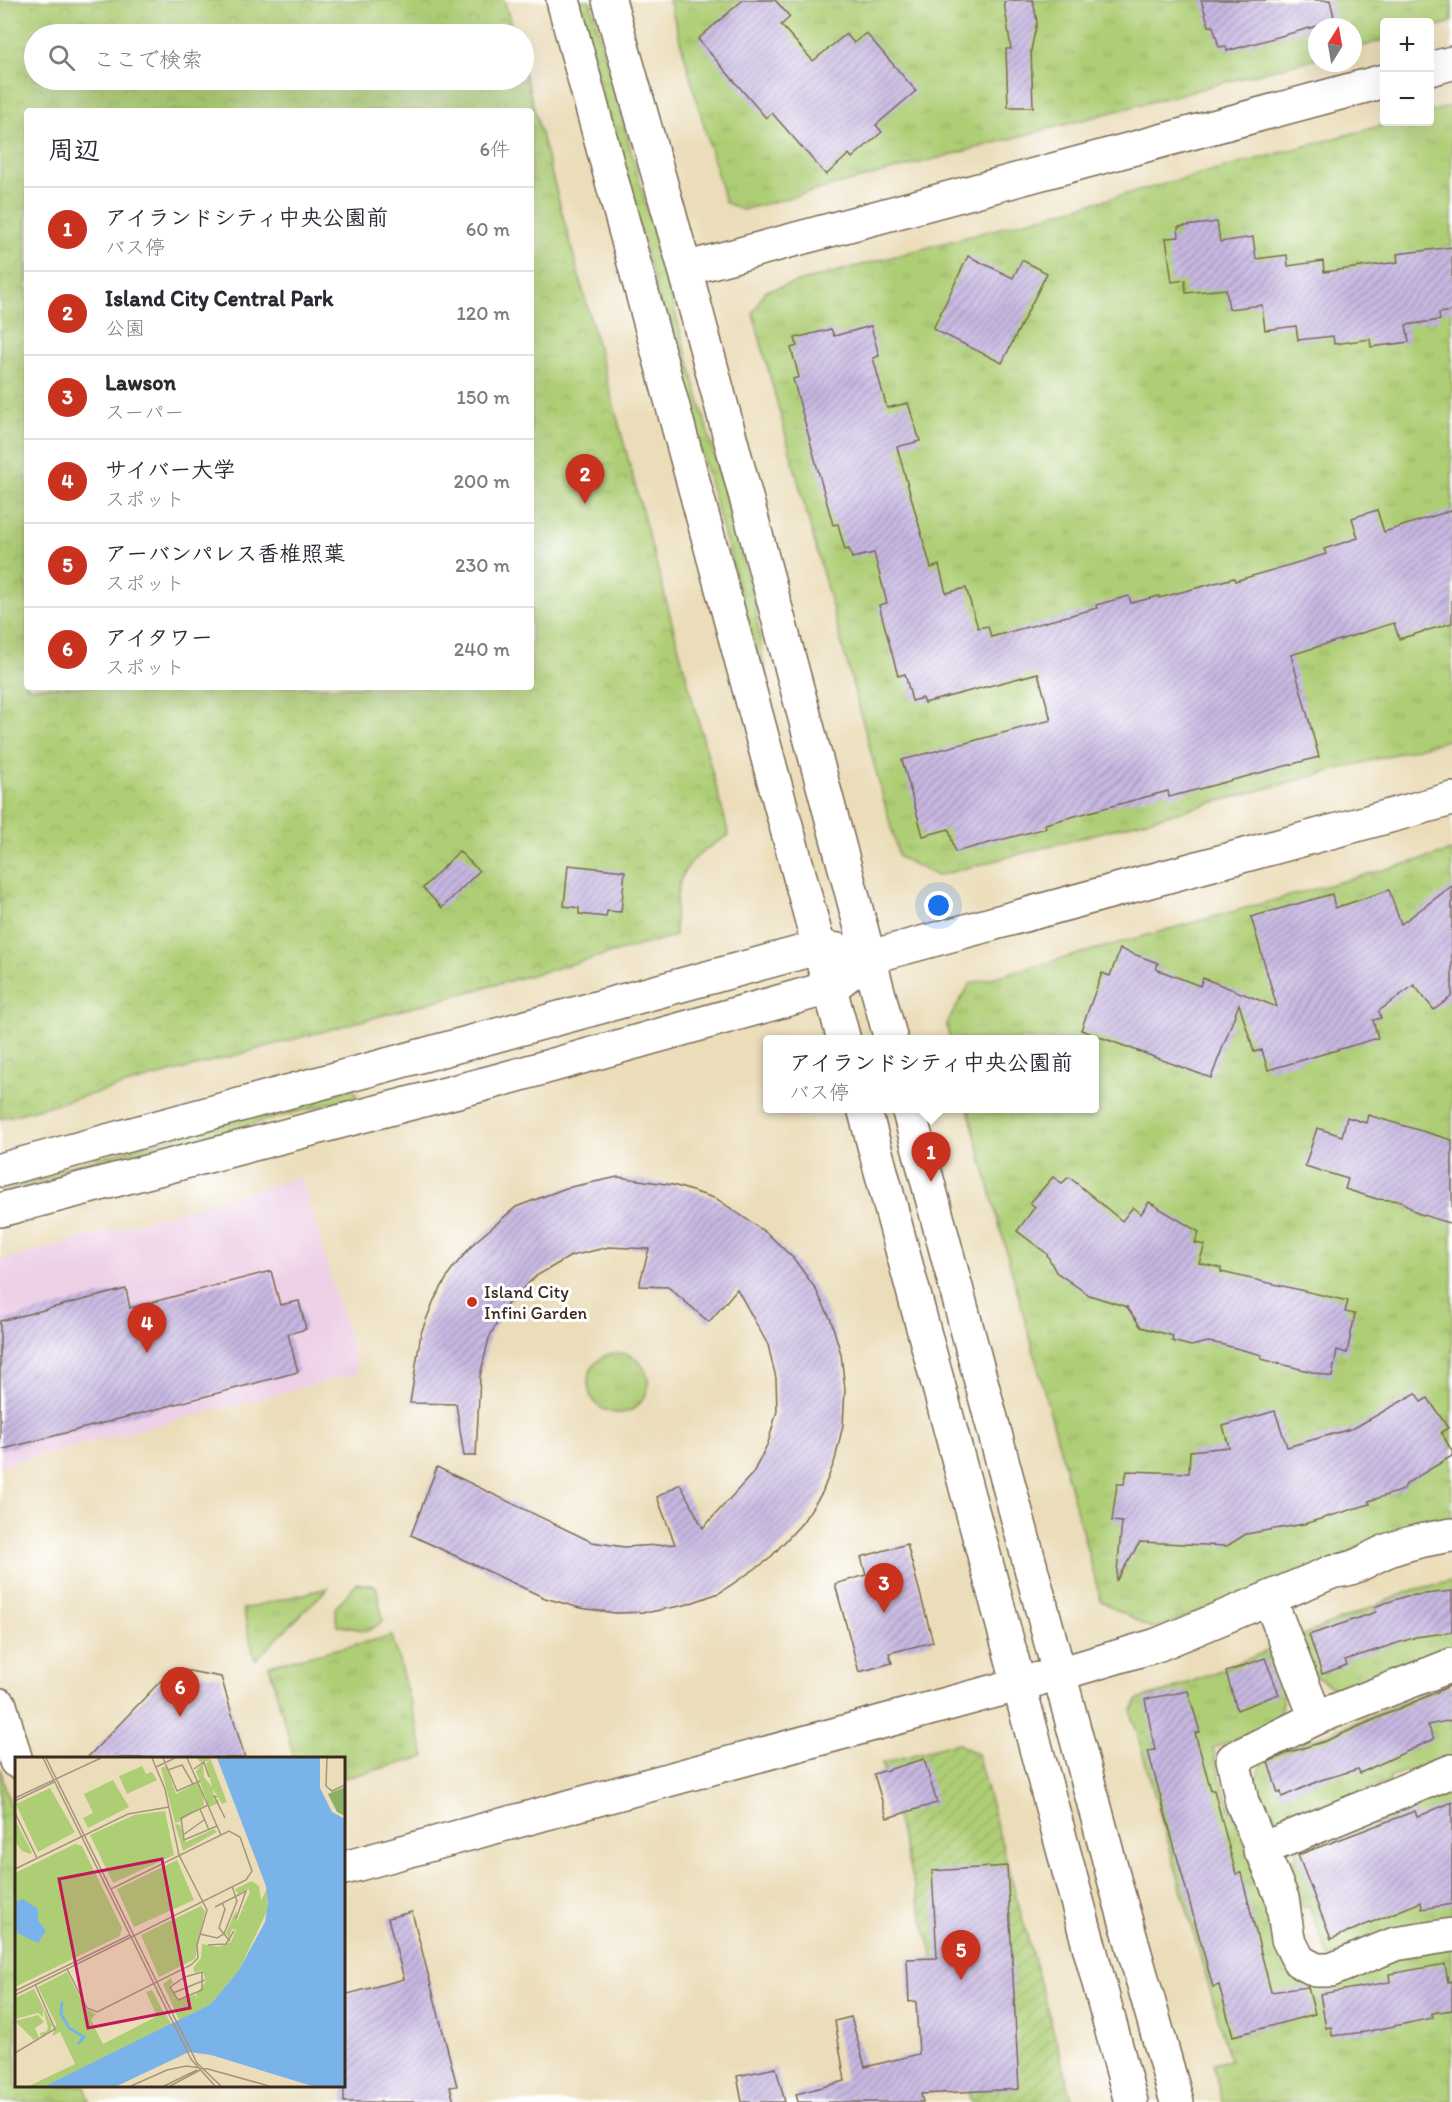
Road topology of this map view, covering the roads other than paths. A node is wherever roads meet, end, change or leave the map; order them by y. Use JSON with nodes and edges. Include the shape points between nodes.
{"nodes":[{"id":1,"x":563,"y":0,"type":"edge"},
{"id":2,"x":609,"y":0,"type":"edge"},
{"id":3,"x":1452,"y":63,"type":"edge"},
{"id":4,"x":1434,"y":68,"type":"edge"},
{"id":5,"x":1380,"y":82,"type":"edge"},
{"id":6,"x":685,"y":269,"type":"junction"},
{"id":7,"x":1452,"y":799,"type":"edge"},
{"id":8,"x":821,"y":947,"type":"junction"},
{"id":9,"x":870,"y":957,"type":"junction"},
{"id":10,"x":832,"y":987,"type":"junction"},
{"id":11,"x":843,"y":1035,"type":"edge"},
{"id":12,"x":890,"y":1035,"type":"edge"},
{"id":13,"x":865,"y":1113,"type":"edge"},
{"id":14,"x":909,"y":1113,"type":"edge"},
{"id":15,"x":0,"y":1170,"type":"edge"},
{"id":16,"x":0,"y":1210,"type":"edge"},
{"id":17,"x":1452,"y":1535,"type":"edge"},
{"id":18,"x":1270,"y":1600,"type":"junction"},
{"id":19,"x":1452,"y":1665,"type":"edge"},
{"id":20,"x":1059,"y":1674,"type":"junction"},
{"id":21,"x":1018,"y":1685,"type":"junction"},
{"id":22,"x":0,"y":1705,"type":"edge"},
{"id":23,"x":1316,"y":1718,"type":"junction"},
{"id":24,"x":15,"y":1758,"type":"edge"},
{"id":25,"x":1452,"y":1771,"type":"edge"},
{"id":26,"x":1260,"y":1850,"type":"junction"},
{"id":27,"x":345,"y":1868,"type":"edge"},
{"id":28,"x":1452,"y":1935,"type":"edge"},
{"id":29,"x":1131,"y":2102,"type":"edge"},
{"id":30,"x":1177,"y":2102,"type":"edge"}],
"edges":[{"from":1,"to":8,"type":"street"},
{"from":2,"to":6,"type":"street"},
{"from":3,"to":4,"type":"street"},
{"from":5,"to":6,"type":"street"},
{"from":6,"to":9,"type":"street"},
{"from":7,"to":9,"type":"street"},
{"from":8,"to":9,"type":"street"},
{"from":8,"to":10,"type":"street"},
{"from":8,"to":15,"type":"street"},
{"from":9,"to":10,"type":"street"},
{"from":9,"to":12,"type":"street"},
{"from":10,"to":11,"type":"street"},
{"from":10,"to":16,"type":"street","via":[[496,1081]]},
{"from":13,"to":21,"type":"street"},
{"from":14,"to":20,"type":"street"},
{"from":17,"to":18,"type":"street","via":[[1381,1554],[1348,1571],[1334,1571]]},
{"from":18,"to":20,"type":"street","via":[[1157,1645]]},
{"from":18,"to":23,"type":"street"},
{"from":19,"to":23,"type":"street"},
{"from":20,"to":21,"type":"street"},
{"from":20,"to":30,"type":"street"},
{"from":21,"to":27,"type":"street"},
{"from":21,"to":29,"type":"street"},
{"from":22,"to":24,"type":"street"},
{"from":23,"to":26,"type":"street","via":[[1233,1759],[1242,1802]]},
{"from":25,"to":26,"type":"street"},
{"from":26,"to":28,"type":"street","via":[[1282,1898],[1288,1939],[1299,1961],[1316,1970],[1331,1970],[1395,1944]]}]}
